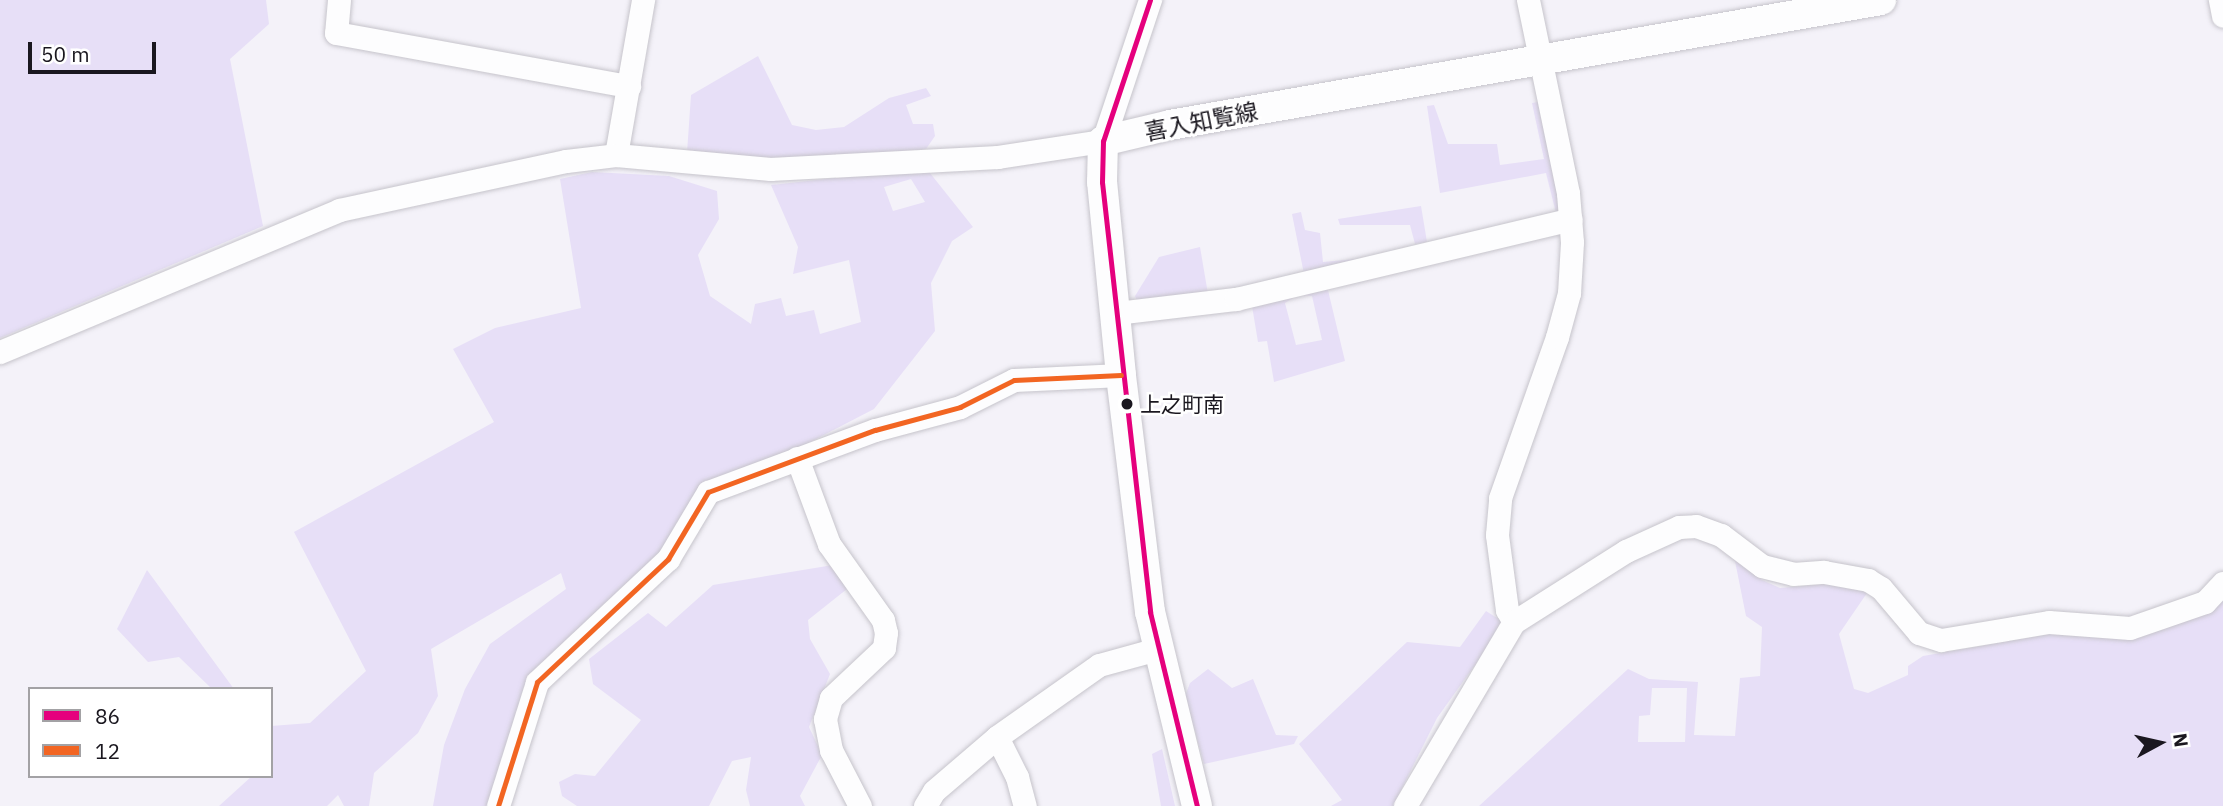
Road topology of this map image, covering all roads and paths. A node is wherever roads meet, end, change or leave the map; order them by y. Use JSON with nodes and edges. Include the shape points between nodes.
{"nodes":[{"id":1,"x":339,"y":0,"type":"edge"},
{"id":2,"x":643,"y":0,"type":"edge"},
{"id":3,"x":1150,"y":0,"type":"edge"},
{"id":4,"x":1528,"y":0,"type":"edge"},
{"id":5,"x":1881,"y":0,"type":"edge"},
{"id":6,"x":2220,"y":0,"type":"edge"},
{"id":7,"x":2223,"y":16,"type":"edge"},
{"id":8,"x":1539,"y":61,"type":"junction"},
{"id":9,"x":629,"y":86,"type":"junction"},
{"id":10,"x":1102,"y":141,"type":"junction"},
{"id":11,"x":616,"y":155,"type":"junction"},
{"id":12,"x":1571,"y":219,"type":"junction"},
{"id":13,"x":1116,"y":313,"type":"junction"},
{"id":14,"x":0,"y":352,"type":"edge"},
{"id":15,"x":1121,"y":375,"type":"junction"},
{"id":16,"x":797,"y":458,"type":"junction"},
{"id":17,"x":2223,"y":583,"type":"edge"},
{"id":18,"x":1514,"y":621,"type":"junction"},
{"id":19,"x":1157,"y":649,"type":"junction"},
{"id":20,"x":997,"y":737,"type":"junction"},
{"id":21,"x":498,"y":806,"type":"edge"},
{"id":22,"x":860,"y":806,"type":"edge"},
{"id":23,"x":925,"y":806,"type":"edge"},
{"id":24,"x":1025,"y":806,"type":"edge"},
{"id":25,"x":1197,"y":806,"type":"edge"},
{"id":26,"x":1405,"y":806,"type":"edge"}],
"edges":[{"from":1,"to":9,"type":"street","via":[[336,33]]},
{"from":2,"to":9,"type":"street"},
{"from":3,"to":10,"type":"street"},
{"from":4,"to":8,"type":"street"},
{"from":5,"to":8,"type":"main road","name":"喜入知覧線"},
{"from":6,"to":7,"type":"street"},
{"from":8,"to":10,"type":"main road","name":"喜入知覧線"},
{"from":8,"to":12,"type":"street"},
{"from":9,"to":11,"type":"street"},
{"from":10,"to":11,"type":"street","via":[[998,157],[770,169]]},
{"from":10,"to":13,"type":"main road"},
{"from":11,"to":14,"type":"street","via":[[473,179],[339,210]]},
{"from":12,"to":13,"type":"street","via":[[1236,299]]},
{"from":12,"to":18,"type":"street","via":[[1569,293],[1500,498],[1497,535],[1507,610]]},
{"from":13,"to":15,"type":"main road"},
{"from":15,"to":16,"type":"street","via":[[1014,380],[960,407]]},
{"from":15,"to":19,"type":"main road"},
{"from":16,"to":21,"type":"street","via":[[708,492],[668,559],[537,682]]},
{"from":16,"to":22,"type":"street","via":[[829,544],[883,620],[886,633],[884,648],[831,698],[825,719],[831,750]]},
{"from":17,"to":18,"type":"street","via":[[2205,602],[2130,628],[2049,622],[1941,640],[1919,633],[1881,588],[1868,580],[1824,572],[1793,574],[1762,566],[1721,535],[1696,526],[1679,527],[1626,551]]},
{"from":18,"to":26,"type":"street"},
{"from":19,"to":20,"type":"street","via":[[1099,665]]},
{"from":19,"to":25,"type":"main road"},
{"from":20,"to":23,"type":"street","via":[[934,791]]},
{"from":20,"to":24,"type":"street"}]}
